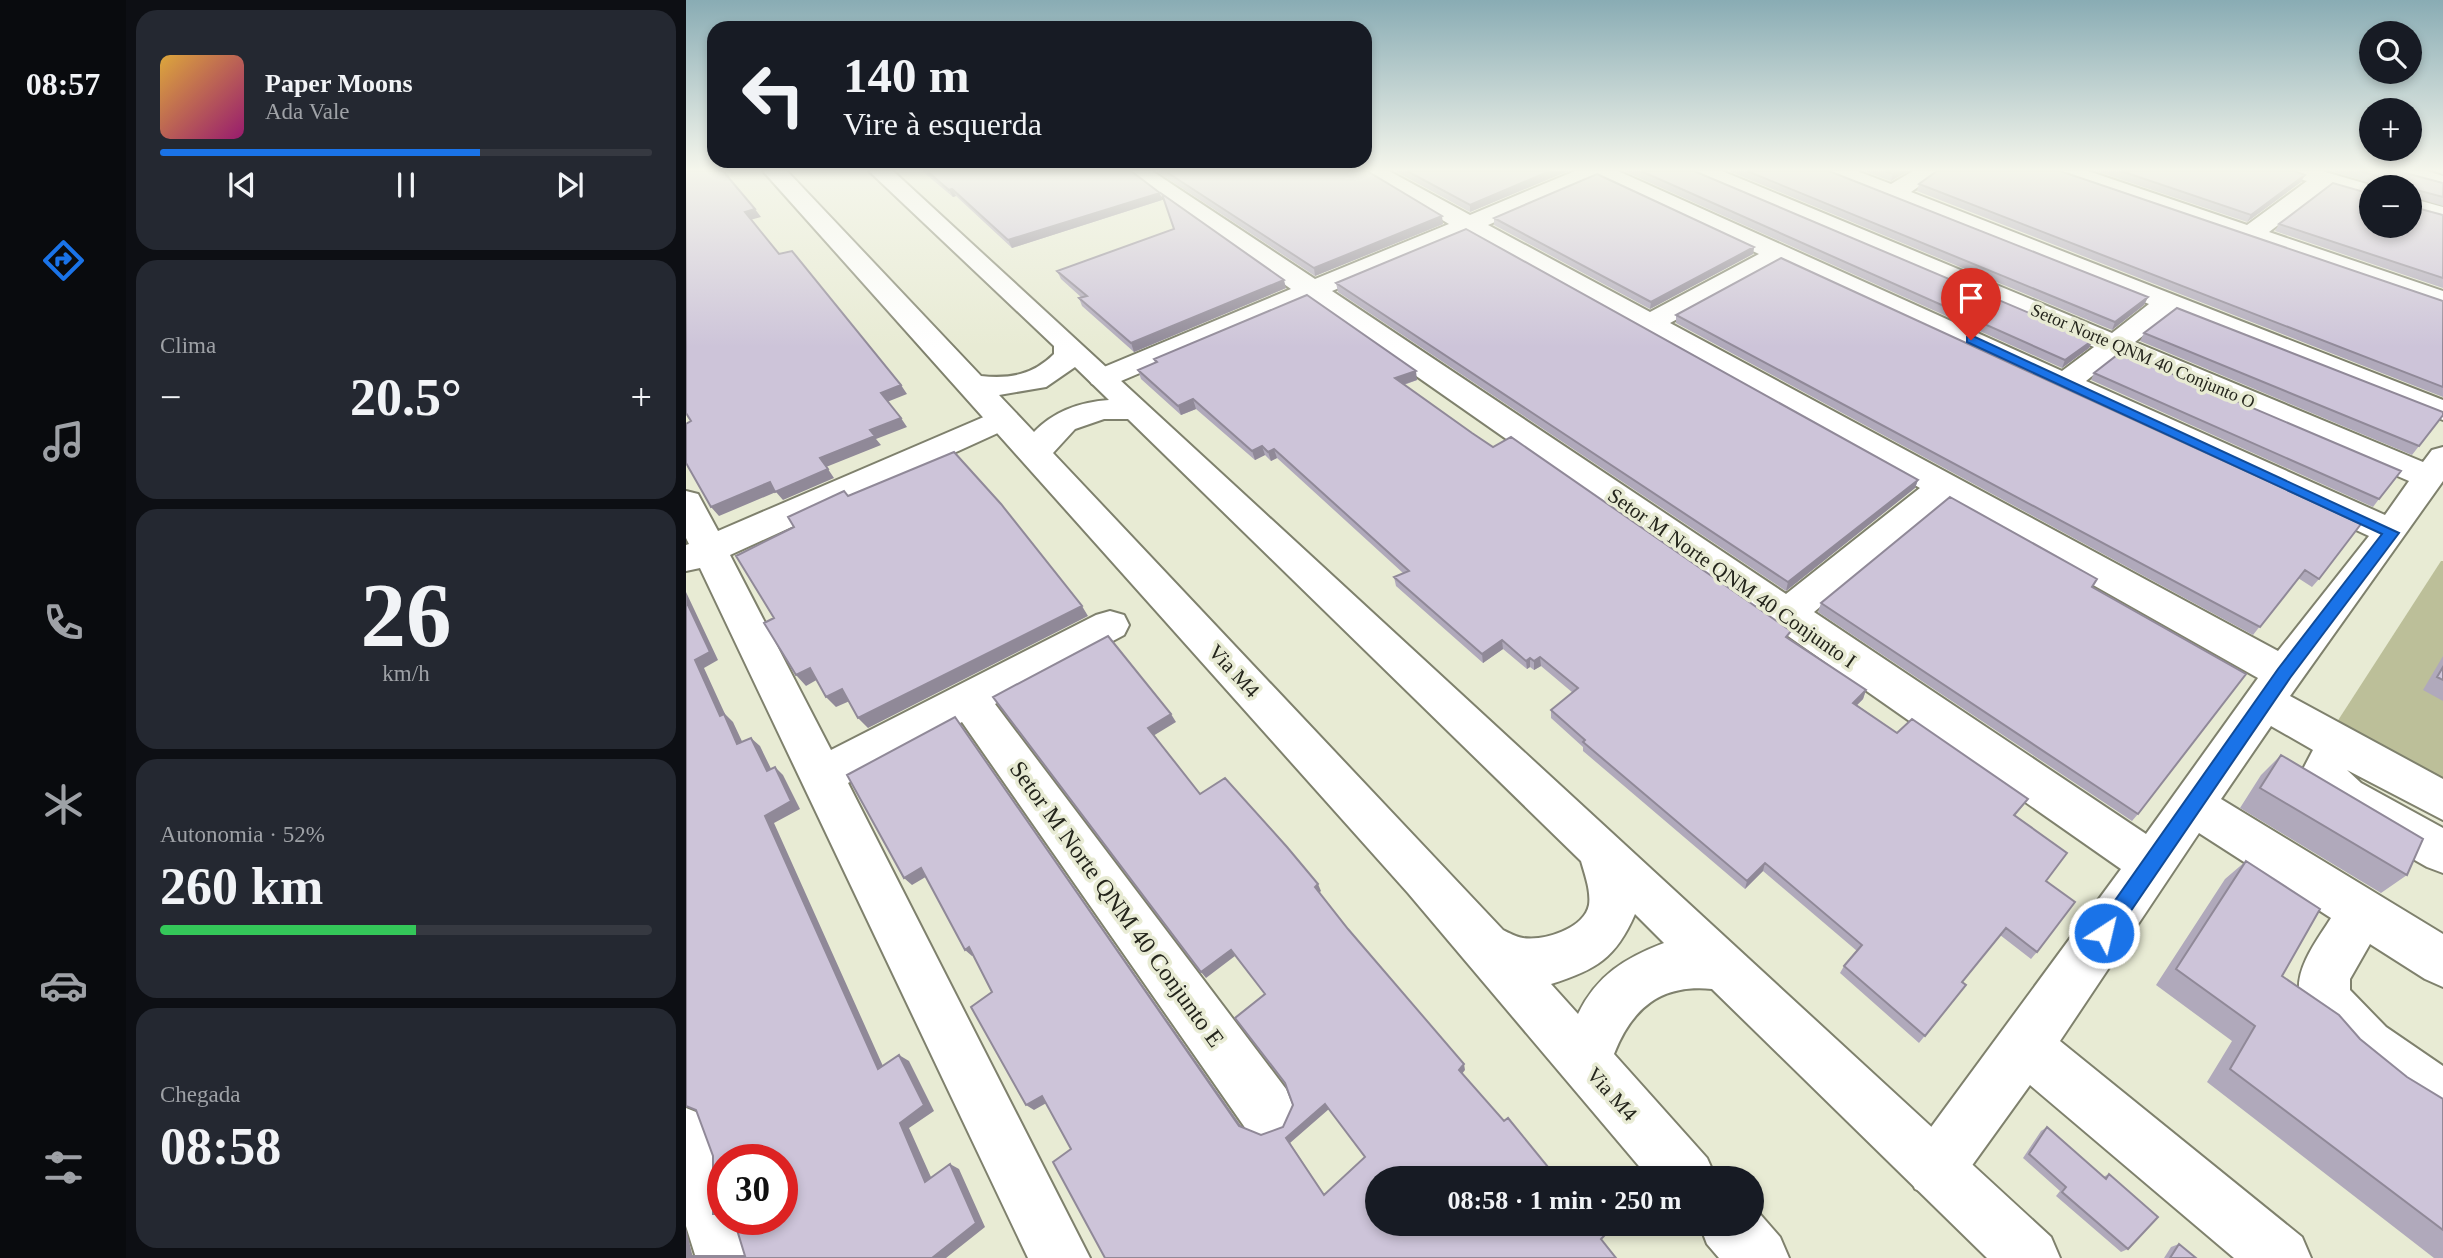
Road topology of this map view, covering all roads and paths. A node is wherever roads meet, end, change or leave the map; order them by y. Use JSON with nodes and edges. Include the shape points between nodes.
{"nodes":[{"id":1,"x":828,"y":230,"type":"edge"},
{"id":2,"x":944,"y":230,"type":"edge"},
{"id":3,"x":1225,"y":230,"type":"edge"},
{"id":4,"x":1455,"y":230,"type":"edge"},
{"id":5,"x":1478,"y":230,"type":"edge"},
{"id":6,"x":1729,"y":230,"type":"edge"},
{"id":7,"x":1842,"y":230,"type":"edge"},
{"id":8,"x":1985,"y":230,"type":"edge"},
{"id":9,"x":2238,"y":230,"type":"edge"},
{"id":10,"x":2257,"y":230,"type":"edge"},
{"id":11,"x":2251,"y":234,"type":"junction"},
{"id":12,"x":1782,"y":253,"type":"junction"},
{"id":13,"x":1315,"y":290,"type":"junction"},
{"id":14,"x":2443,"y":300,"type":"edge"},
{"id":15,"x":2169,"y":302,"type":"junction"},
{"id":16,"x":1648,"y":324,"type":"junction"},
{"id":17,"x":1068,"y":344,"type":"junction"},
{"id":18,"x":2115,"y":344,"type":"junction"},
{"id":19,"x":1103,"y":378,"type":"junction"},
{"id":20,"x":968,"y":383,"type":"junction"},
{"id":21,"x":2065,"y":383,"type":"junction"},
{"id":22,"x":1136,"y":410,"type":"junction"},
{"id":23,"x":2443,"y":411,"type":"edge"},
{"id":24,"x":1017,"y":438,"type":"junction"},
{"id":25,"x":2436,"y":467,"type":"edge"},
{"id":26,"x":1946,"y":485,"type":"junction"},
{"id":27,"x":686,"y":502,"type":"edge"},
{"id":28,"x":2391,"y":533,"type":"junction"},
{"id":29,"x":698,"y":555,"type":"edge"},
{"id":30,"x":1785,"y":615,"type":"junction"},
{"id":31,"x":1110,"y":625,"type":"dead end"},
{"id":32,"x":2275,"y":688,"type":"junction"},
{"id":33,"x":968,"y":699,"type":"junction"},
{"id":34,"x":2339,"y":743,"type":"junction"},
{"id":35,"x":821,"y":776,"type":"junction"},
{"id":36,"x":2443,"y":801,"type":"edge"},
{"id":37,"x":2194,"y":806,"type":"junction"},
{"id":38,"x":2443,"y":852,"type":"edge"},
{"id":39,"x":1602,"y":855,"type":"junction"},
{"id":40,"x":2152,"y":864,"type":"junction"},
{"id":41,"x":2362,"y":912,"type":"junction"},
{"id":42,"x":1484,"y":947,"type":"junction"},
{"id":43,"x":2443,"y":962,"type":"edge"},
{"id":44,"x":1723,"y":965,"type":"junction"},
{"id":45,"x":2025,"y":1047,"type":"junction"},
{"id":46,"x":1584,"y":1063,"type":"junction"},
{"id":47,"x":2443,"y":1098,"type":"edge"},
{"id":48,"x":1266,"y":1109,"type":"dead end"},
{"id":49,"x":686,"y":1136,"type":"edge"},
{"id":50,"x":1676,"y":1166,"type":"edge"},
{"id":51,"x":1935,"y":1169,"type":"junction"},
{"id":52,"x":1740,"y":1236,"type":"edge"},
{"id":53,"x":726,"y":1258,"type":"edge"},
{"id":54,"x":1060,"y":1258,"type":"edge"},
{"id":55,"x":1759,"y":1258,"type":"edge"},
{"id":56,"x":2030,"y":1258,"type":"edge"},
{"id":57,"x":2281,"y":1258,"type":"edge"}],
"edges":[{"from":1,"to":20,"type":"street","name":"Via M4"},
{"from":2,"to":17,"type":"street"},
{"from":3,"to":13,"type":"street","name":"Setor M Norte QNM 40 Conjunto I"},
{"from":4,"to":13,"type":"street"},
{"from":5,"to":16,"type":"street"},
{"from":6,"to":12,"type":"street"},
{"from":7,"to":18,"type":"street","name":"Setor Norte QNM 40 Conjunto O"},
{"from":8,"to":15,"type":"street"},
{"from":9,"to":11,"type":"street"},
{"from":10,"to":11,"type":"street"},
{"from":11,"to":14,"type":"street"},
{"from":12,"to":16,"type":"street"},
{"from":12,"to":21,"type":"street"},
{"from":13,"to":19,"type":"street"},
{"from":13,"to":30,"type":"street","name":"Setor M Norte QNM 40 Conjunto I"},
{"from":15,"to":18,"type":"street"},
{"from":15,"to":23,"type":"street"},
{"from":16,"to":26,"type":"street"},
{"from":17,"to":19,"type":"street"},
{"from":17,"to":20,"type":"street","via":[[1069,356],[1059,367],[1029,383],[1012,388]]},
{"from":18,"to":21,"type":"street"},
{"from":18,"to":25,"type":"street","name":"Setor Norte QNM 40 Conjunto O"},
{"from":19,"to":22,"type":"street"},
{"from":20,"to":24,"type":"street","name":"Via M4"},
{"from":21,"to":28,"type":"street"},
{"from":22,"to":24,"type":"street","via":[[1093,409]]},
{"from":22,"to":39,"type":"street"},
{"from":24,"to":29,"type":"street"},
{"from":24,"to":42,"type":"street","name":"Via M4","via":[[1106,528]]},
{"from":25,"to":28,"type":"street"},
{"from":26,"to":30,"type":"street"},
{"from":26,"to":32,"type":"street"},
{"from":27,"to":29,"type":"street"},
{"from":28,"to":32,"type":"street"},
{"from":29,"to":35,"type":"street"},
{"from":30,"to":40,"type":"street","name":"Setor M Norte QNM 40 Conjunto I"},
{"from":31,"to":33,"type":"street"},
{"from":32,"to":34,"type":"street"},
{"from":32,"to":37,"type":"street"},
{"from":33,"to":35,"type":"street"},
{"from":33,"to":48,"type":"street","name":"Setor M Norte QNM 40 Conjunto E"},
{"from":34,"to":36,"type":"street"},
{"from":34,"to":38,"type":"street","via":[[2325,771],[2335,789]]},
{"from":35,"to":54,"type":"street"},
{"from":37,"to":40,"type":"street"},
{"from":37,"to":41,"type":"street"},
{"from":39,"to":42,"type":"street","via":[[1612,886],[1611,913],[1597,938],[1566,956],[1524,963]]},
{"from":39,"to":44,"type":"street"},
{"from":40,"to":45,"type":"street"},
{"from":41,"to":43,"type":"street"},
{"from":41,"to":47,"type":"street","via":[[2325,978],[2324,995],[2332,1012],[2357,1037]]},
{"from":42,"to":46,"type":"street","name":"Via M4"},
{"from":44,"to":46,"type":"street","via":[[1685,963],[1654,972],[1616,997],[1596,1028]]},
{"from":44,"to":51,"type":"street"},
{"from":45,"to":51,"type":"street"},
{"from":45,"to":57,"type":"street"},
{"from":46,"to":50,"type":"street","name":"Via M4"},
{"from":49,"to":53,"type":"street"},
{"from":51,"to":56,"type":"street"},
{"from":52,"to":55,"type":"street"}]}
